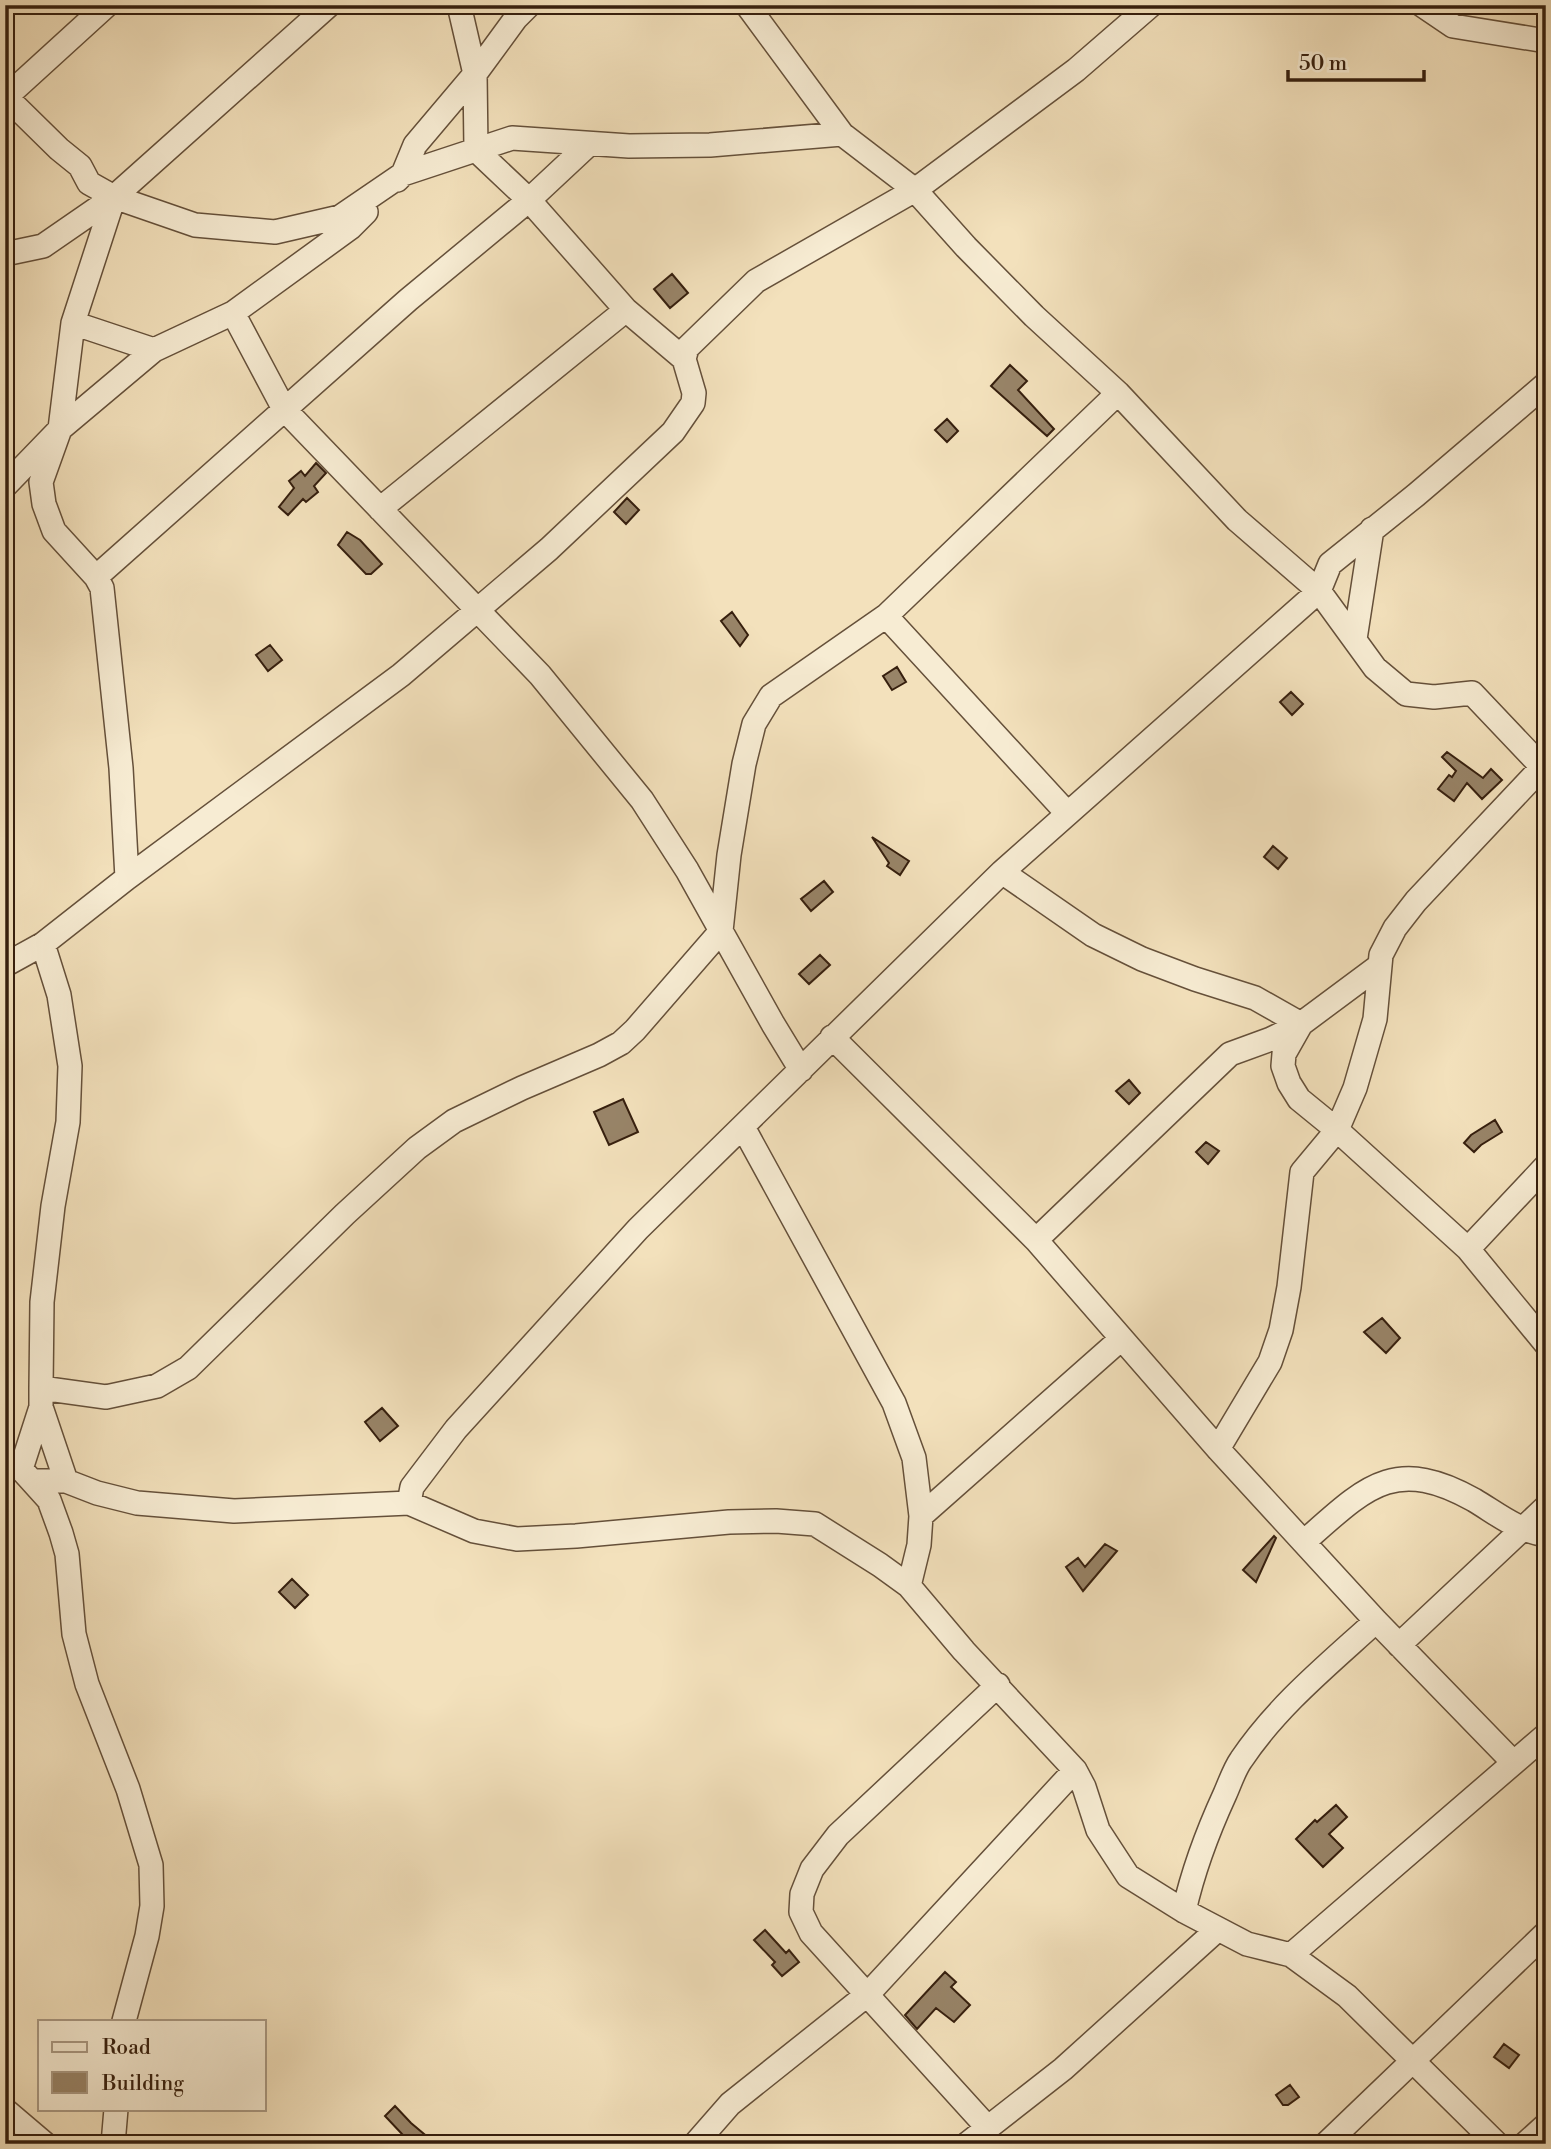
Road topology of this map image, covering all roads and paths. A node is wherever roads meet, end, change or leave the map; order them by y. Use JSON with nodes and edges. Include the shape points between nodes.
{"nodes":[{"id":1,"x":107,"y":5,"type":"edge"},
{"id":2,"x":329,"y":5,"type":"edge"},
{"id":3,"x":459,"y":5,"type":"edge"},
{"id":4,"x":529,"y":5,"type":"edge"},
{"id":5,"x":747,"y":5,"type":"edge"},
{"id":6,"x":1151,"y":5,"type":"edge"},
{"id":7,"x":1422,"y":5,"type":"edge"},
{"id":8,"x":1546,"y":41,"type":"edge"},
{"id":9,"x":475,"y":74,"type":"junction"},
{"id":10,"x":6,"y":96,"type":"edge"},
{"id":11,"x":842,"y":134,"type":"junction"},
{"id":12,"x":589,"y":144,"type":"junction"},
{"id":13,"x":477,"y":150,"type":"junction"},
{"id":14,"x":403,"y":174,"type":"junction"},
{"id":15,"x":915,"y":190,"type":"junction"},
{"id":16,"x":114,"y":197,"type":"junction"},
{"id":17,"x":529,"y":200,"type":"junction"},
{"id":18,"x":5,"y":254,"type":"edge"},
{"id":19,"x":626,"y":310,"type":"junction"},
{"id":20,"x":233,"y":313,"type":"junction"},
{"id":21,"x":73,"y":323,"type":"junction"},
{"id":22,"x":154,"y":349,"type":"junction"},
{"id":23,"x":684,"y":359,"type":"junction"},
{"id":24,"x":1546,"y":384,"type":"edge"},
{"id":25,"x":1118,"y":393,"type":"junction"},
{"id":26,"x":284,"y":409,"type":"junction"},
{"id":27,"x":60,"y":429,"type":"junction"},
{"id":28,"x":5,"y":486,"type":"edge"},
{"id":29,"x":380,"y":509,"type":"junction"},
{"id":30,"x":1372,"y":529,"type":"junction"},
{"id":31,"x":96,"y":576,"type":"junction"},
{"id":32,"x":1319,"y":592,"type":"junction"},
{"id":33,"x":478,"y":611,"type":"junction"},
{"id":34,"x":886,"y":616,"type":"junction"},
{"id":35,"x":1355,"y":639,"type":"junction"},
{"id":36,"x":1544,"y":767,"type":"edge"},
{"id":37,"x":1067,"y":813,"type":"junction"},
{"id":38,"x":1002,"y":872,"type":"junction"},
{"id":39,"x":127,"y":878,"type":"junction"},
{"id":40,"x":721,"y":931,"type":"junction"},
{"id":41,"x":43,"y":944,"type":"junction"},
{"id":42,"x":5,"y":965,"type":"edge"},
{"id":43,"x":1379,"y":966,"type":"junction"},
{"id":44,"x":1301,"y":1024,"type":"junction"},
{"id":45,"x":832,"y":1037,"type":"junction"},
{"id":46,"x":801,"y":1070,"type":"junction"},
{"id":47,"x":743,"y":1127,"type":"junction"},
{"id":48,"x":1337,"y":1130,"type":"junction"},
{"id":49,"x":1546,"y":1166,"type":"edge"},
{"id":50,"x":1037,"y":1240,"type":"junction"},
{"id":51,"x":1468,"y":1249,"type":"junction"},
{"id":52,"x":1121,"y":1339,"type":"junction"},
{"id":53,"x":1546,"y":1344,"type":"edge"},
{"id":54,"x":41,"y":1398,"type":"junction"},
{"id":55,"x":1218,"y":1449,"type":"junction"},
{"id":56,"x":20,"y":1470,"type":"edge"},
{"id":57,"x":66,"y":1481,"type":"junction"},
{"id":58,"x":409,"y":1503,"type":"junction"},
{"id":59,"x":1546,"y":1507,"type":"edge"},
{"id":60,"x":920,"y":1516,"type":"junction"},
{"id":61,"x":1522,"y":1530,"type":"junction"},
{"id":62,"x":1546,"y":1535,"type":"edge"},
{"id":63,"x":1305,"y":1541,"type":"junction"},
{"id":64,"x":909,"y":1586,"type":"junction"},
{"id":65,"x":1376,"y":1621,"type":"junction"},
{"id":66,"x":1399,"y":1646,"type":"junction"},
{"id":67,"x":998,"y":1685,"type":"junction"},
{"id":68,"x":1546,"y":1735,"type":"edge"},
{"id":69,"x":1513,"y":1762,"type":"junction"},
{"id":70,"x":1075,"y":1770,"type":"junction"},
{"id":71,"x":1184,"y":1911,"type":"junction"},
{"id":72,"x":1218,"y":1929,"type":"junction"},
{"id":73,"x":1546,"y":1933,"type":"edge"},
{"id":74,"x":1291,"y":1955,"type":"junction"},
{"id":75,"x":868,"y":1994,"type":"junction"},
{"id":76,"x":124,"y":2020,"type":"edge"},
{"id":77,"x":1412,"y":2061,"type":"junction"},
{"id":78,"x":5,"y":2110,"type":"edge"},
{"id":79,"x":116,"y":2110,"type":"edge"},
{"id":80,"x":1546,"y":2124,"type":"edge"},
{"id":81,"x":988,"y":2128,"type":"junction"},
{"id":82,"x":45,"y":2144,"type":"edge"},
{"id":83,"x":113,"y":2144,"type":"edge"},
{"id":84,"x":695,"y":2144,"type":"edge"},
{"id":85,"x":967,"y":2144,"type":"edge"},
{"id":86,"x":1326,"y":2144,"type":"edge"},
{"id":87,"x":1497,"y":2144,"type":"edge"},
{"id":88,"x":1525,"y":2144,"type":"edge"}],
"edges":[{"from":1,"to":10,"type":"street"},
{"from":2,"to":16,"type":"street"},
{"from":3,"to":9,"type":"street"},
{"from":4,"to":9,"type":"street"},
{"from":5,"to":11,"type":"street"},
{"from":6,"to":15,"type":"street","via":[[1076,70]]},
{"from":7,"to":8,"type":"street","via":[[1453,26]]},
{"from":9,"to":13,"type":"street"},
{"from":9,"to":14,"type":"street","via":[[415,145]]},
{"from":10,"to":16,"type":"street","via":[[80,166],[89,183]]},
{"from":11,"to":12,"type":"street","via":[[710,145]]},
{"from":11,"to":15,"type":"street"},
{"from":12,"to":13,"type":"street","via":[[512,138]]},
{"from":12,"to":17,"type":"street"},
{"from":13,"to":14,"type":"street"},
{"from":13,"to":17,"type":"street"},
{"from":14,"to":16,"type":"street","via":[[340,216],[275,232],[195,225]]},
{"from":14,"to":20,"type":"street","via":[[350,228]]},
{"from":15,"to":23,"type":"street","via":[[756,281],[692,341]]},
{"from":15,"to":25,"type":"street","via":[[1034,316]]},
{"from":16,"to":18,"type":"street","via":[[43,246]]},
{"from":16,"to":21,"type":"street"},
{"from":17,"to":19,"type":"street"},
{"from":17,"to":26,"type":"street"},
{"from":19,"to":23,"type":"street"},
{"from":19,"to":29,"type":"street"},
{"from":20,"to":22,"type":"street"},
{"from":20,"to":26,"type":"street"},
{"from":21,"to":22,"type":"street"},
{"from":21,"to":27,"type":"street"},
{"from":22,"to":27,"type":"street"},
{"from":23,"to":33,"type":"street","via":[[693,403],[673,432]]},
{"from":24,"to":30,"type":"street"},
{"from":25,"to":32,"type":"street","via":[[1237,520]]},
{"from":25,"to":34,"type":"street"},
{"from":26,"to":29,"type":"street"},
{"from":26,"to":31,"type":"street"},
{"from":27,"to":28,"type":"street"},
{"from":27,"to":31,"type":"street","via":[[41,482],[44,505],[54,531]]},
{"from":29,"to":33,"type":"street"},
{"from":30,"to":32,"type":"street","via":[[1330,564]]},
{"from":30,"to":35,"type":"street"},
{"from":31,"to":39,"type":"street","via":[[103,596],[115,700]]},
{"from":32,"to":35,"type":"street"},
{"from":32,"to":37,"type":"street"},
{"from":33,"to":39,"type":"street","via":[[401,675]]},
{"from":33,"to":40,"type":"street","via":[[540,675],[642,800]]},
{"from":34,"to":37,"type":"street"},
{"from":34,"to":40,"type":"street","via":[[771,696],[754,724],[729,855]]},
{"from":35,"to":36,"type":"street","via":[[1375,668],[1406,694],[1472,694]]},
{"from":36,"to":43,"type":"street","via":[[1416,901],[1395,928]]},
{"from":37,"to":38,"type":"street"},
{"from":38,"to":44,"type":"street","via":[[1102,939],[1156,964],[1255,998]]},
{"from":38,"to":45,"type":"street"},
{"from":39,"to":41,"type":"street"},
{"from":40,"to":46,"type":"street"},
{"from":40,"to":54,"type":"street","via":[[621,1043],[454,1121],[417,1148],[188,1368],[158,1385],[106,1397]]},
{"from":41,"to":42,"type":"street"},
{"from":41,"to":54,"type":"street","via":[[59,995],[70,1066],[68,1122],[42,1302]]},
{"from":43,"to":44,"type":"street"},
{"from":43,"to":48,"type":"street","via":[[1374,1019],[1355,1088]]},
{"from":44,"to":48,"type":"street","via":[[1284,1054],[1283,1066],[1299,1099]]},
{"from":44,"to":50,"type":"street","via":[[1230,1054]]},
{"from":45,"to":46,"type":"street"},
{"from":45,"to":50,"type":"street"},
{"from":46,"to":47,"type":"street"},
{"from":47,"to":58,"type":"street","via":[[638,1228],[456,1429],[412,1486]]},
{"from":47,"to":60,"type":"street","via":[[894,1403],[914,1458]]},
{"from":48,"to":51,"type":"street"},
{"from":48,"to":55,"type":"street","via":[[1302,1172],[1289,1287],[1270,1362]]},
{"from":49,"to":51,"type":"street"},
{"from":50,"to":52,"type":"street"},
{"from":51,"to":53,"type":"street"},
{"from":52,"to":55,"type":"street"},
{"from":52,"to":60,"type":"street"},
{"from":54,"to":56,"type":"street"},
{"from":54,"to":57,"type":"street"},
{"from":55,"to":63,"type":"street"},
{"from":56,"to":57,"type":"street"},
{"from":56,"to":76,"type":"street","via":[[49,1500],[61,1533],[83,1671],[128,1789],[151,1866],[149,1926]]},
{"from":57,"to":58,"type":"street","via":[[136,1503],[234,1511]]},
{"from":58,"to":64,"type":"street","via":[[474,1531],[517,1539],[729,1522],[815,1524]]},
{"from":59,"to":61,"type":"street"},
{"from":60,"to":64,"type":"street","via":[[919,1545]]},
{"from":61,"to":62,"type":"street"},
{"from":61,"to":63,"type":"street","via":[[1472,1499],[1408,1477],[1354,1497]]},
{"from":61,"to":66,"type":"street"},
{"from":63,"to":65,"type":"street"},
{"from":64,"to":67,"type":"street"},
{"from":65,"to":66,"type":"street"},
{"from":65,"to":71,"type":"street","via":[[1272,1720],[1238,1763]]},
{"from":66,"to":69,"type":"street"},
{"from":67,"to":70,"type":"street"},
{"from":67,"to":75,"type":"street","via":[[838,1835],[812,1869],[801,1912],[811,1933]]},
{"from":68,"to":69,"type":"street"},
{"from":69,"to":74,"type":"street"},
{"from":70,"to":71,"type":"street","via":[[1098,1830],[1128,1876]]},
{"from":70,"to":75,"type":"street"},
{"from":71,"to":72,"type":"street"},
{"from":72,"to":74,"type":"street","via":[[1247,1944]]},
{"from":72,"to":81,"type":"street","via":[[1063,2069]]},
{"from":73,"to":77,"type":"street"},
{"from":74,"to":77,"type":"street","via":[[1347,1996]]},
{"from":75,"to":81,"type":"street"},
{"from":75,"to":84,"type":"street","via":[[730,2104]]},
{"from":77,"to":86,"type":"street"},
{"from":77,"to":87,"type":"street"},
{"from":78,"to":82,"type":"street"},
{"from":79,"to":83,"type":"street"},
{"from":80,"to":88,"type":"street"},
{"from":81,"to":85,"type":"street"}]}
